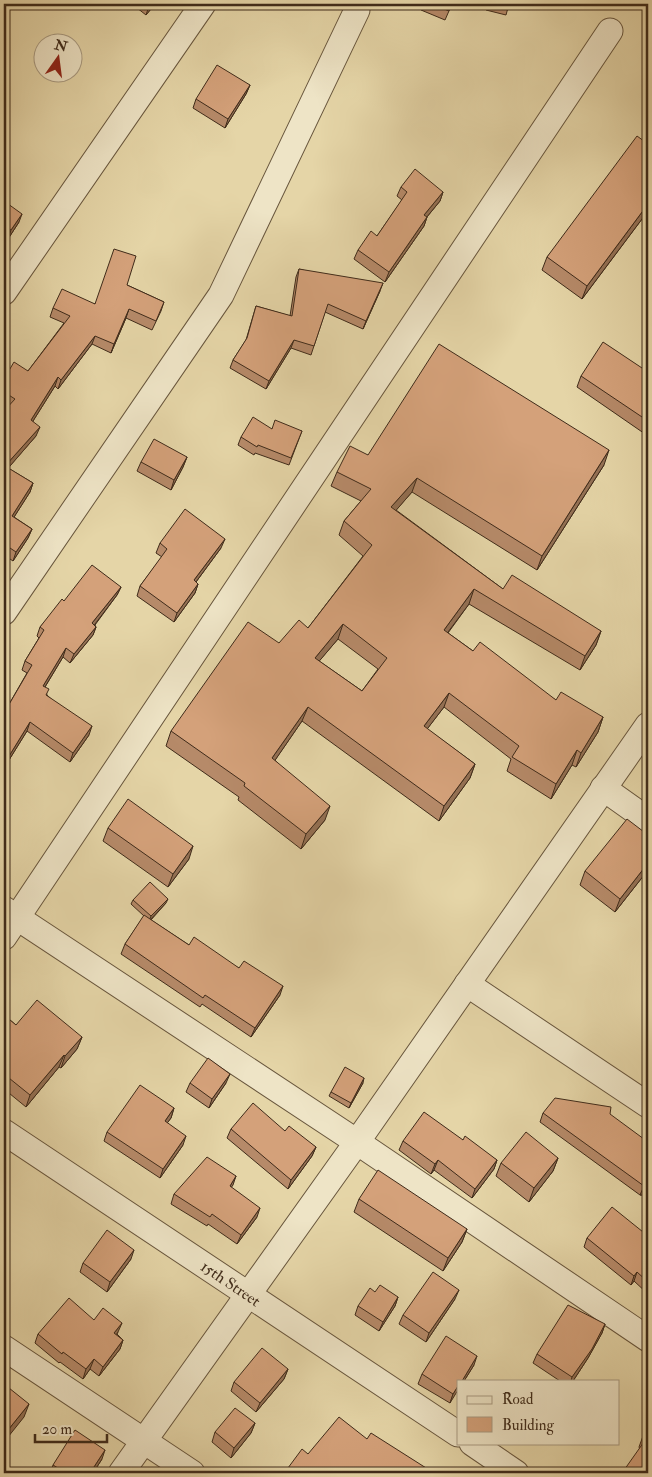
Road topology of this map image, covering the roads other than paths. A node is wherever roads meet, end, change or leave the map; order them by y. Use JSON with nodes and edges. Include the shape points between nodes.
{"nodes":[{"id":1,"x":203,"y":4,"type":"edge"},
{"id":2,"x":358,"y":10,"type":"dead end"},
{"id":3,"x":610,"y":31,"type":"dead end"},
{"id":4,"x":4,"y":292,"type":"edge"},
{"id":5,"x":4,"y":612,"type":"edge"},
{"id":6,"x":648,"y":725,"type":"edge"},
{"id":7,"x":603,"y":788,"type":"junction"},
{"id":8,"x":648,"y":820,"type":"edge"},
{"id":9,"x":8,"y":921,"type":"edge"},
{"id":10,"x":467,"y":984,"type":"junction"},
{"id":11,"x":648,"y":1105,"type":"edge"},
{"id":12,"x":4,"y":1132,"type":"edge"},
{"id":13,"x":357,"y":1142,"type":"junction"},
{"id":14,"x":249,"y":1294,"type":"junction"},
{"id":15,"x":648,"y":1340,"type":"edge"},
{"id":16,"x":4,"y":1348,"type":"edge"},
{"id":17,"x":457,"y":1433,"type":"edge"},
{"id":18,"x":144,"y":1442,"type":"junction"},
{"id":19,"x":473,"y":1444,"type":"edge"},
{"id":20,"x":121,"y":1473,"type":"edge"},
{"id":21,"x":192,"y":1473,"type":"edge"},
{"id":22,"x":516,"y":1473,"type":"edge"}],
"edges":[{"from":1,"to":4,"type":"street"},
{"from":2,"to":5,"type":"street","via":[[221,295]]},
{"from":3,"to":9,"type":"street"},
{"from":6,"to":7,"type":"street"},
{"from":7,"to":8,"type":"street"},
{"from":7,"to":10,"type":"street"},
{"from":9,"to":13,"type":"street"},
{"from":10,"to":11,"type":"street"},
{"from":10,"to":13,"type":"street"},
{"from":12,"to":14,"type":"street","name":"15th Street"},
{"from":13,"to":14,"type":"street"},
{"from":13,"to":15,"type":"street"},
{"from":14,"to":17,"type":"street","name":"15th Street"},
{"from":14,"to":18,"type":"street"},
{"from":16,"to":18,"type":"street"},
{"from":18,"to":20,"type":"street"},
{"from":18,"to":21,"type":"street"},
{"from":19,"to":22,"type":"street"}]}
